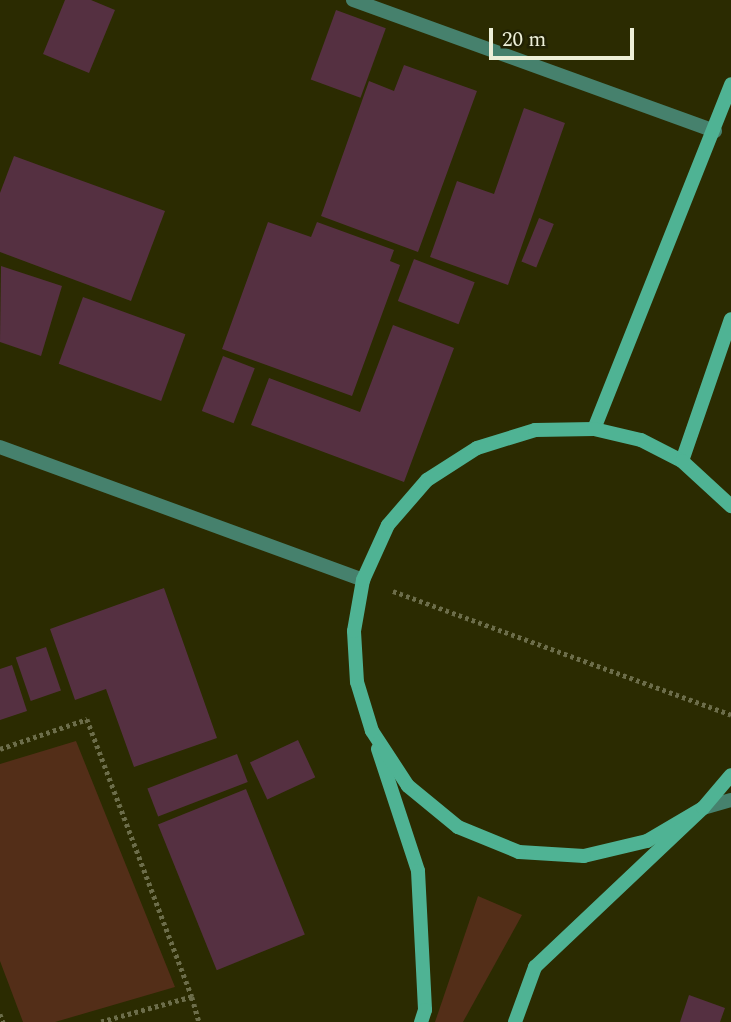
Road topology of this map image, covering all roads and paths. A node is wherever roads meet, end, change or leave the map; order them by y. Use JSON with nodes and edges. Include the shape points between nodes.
{"nodes":[{"id":1,"x":353,"y":0,"type":"edge"},
{"id":2,"x":731,"y":84,"type":"edge"},
{"id":3,"x":715,"y":131,"type":"junction"},
{"id":4,"x":731,"y":319,"type":"edge"},
{"id":5,"x":594,"y":429,"type":"junction"},
{"id":6,"x":0,"y":447,"type":"edge"},
{"id":7,"x":682,"y":461,"type":"junction"},
{"id":8,"x":731,"y":506,"type":"edge"},
{"id":9,"x":363,"y":580,"type":"junction"},
{"id":10,"x":731,"y":715,"type":"edge"},
{"id":11,"x":372,"y":731,"type":"junction"},
{"id":12,"x":0,"y":749,"type":"edge"},
{"id":13,"x":731,"y":775,"type":"edge"},
{"id":14,"x":731,"y":800,"type":"edge"},
{"id":15,"x":703,"y":808,"type":"junction"},
{"id":16,"x":192,"y":997,"type":"junction"},
{"id":17,"x":0,"y":1014,"type":"edge"},
{"id":18,"x":3,"y":1022,"type":"edge"},
{"id":19,"x":101,"y":1022,"type":"edge"},
{"id":20,"x":200,"y":1022,"type":"edge"},
{"id":21,"x":421,"y":1022,"type":"edge"},
{"id":22,"x":515,"y":1022,"type":"edge"}],
"edges":[{"from":1,"to":3,"type":"street"},
{"from":2,"to":3,"type":"main road"},
{"from":3,"to":5,"type":"main road"},
{"from":4,"to":7,"type":"main road"},
{"from":5,"to":7,"type":"main road","via":[[640,440]]},
{"from":5,"to":9,"type":"main road","via":[[535,430],[477,447],[427,480],[388,525]]},
{"from":6,"to":9,"type":"street"},
{"from":7,"to":8,"type":"main road"},
{"from":9,"to":10,"type":"path"},
{"from":9,"to":11,"type":"main road","via":[[354,631],[357,682]]},
{"from":11,"to":15,"type":"main road","via":[[408,786],[458,827],[519,852],[597,853],[647,841]]},
{"from":11,"to":21,"type":"main road","via":[[418,872],[425,1010]]},
{"from":12,"to":16,"type":"path","via":[[87,719]]},
{"from":13,"to":15,"type":"main road"},
{"from":14,"to":15,"type":"street"},
{"from":15,"to":22,"type":"main road","via":[[535,967]]},
{"from":16,"to":19,"type":"path"},
{"from":16,"to":20,"type":"path"},
{"from":17,"to":18,"type":"path"}]}
